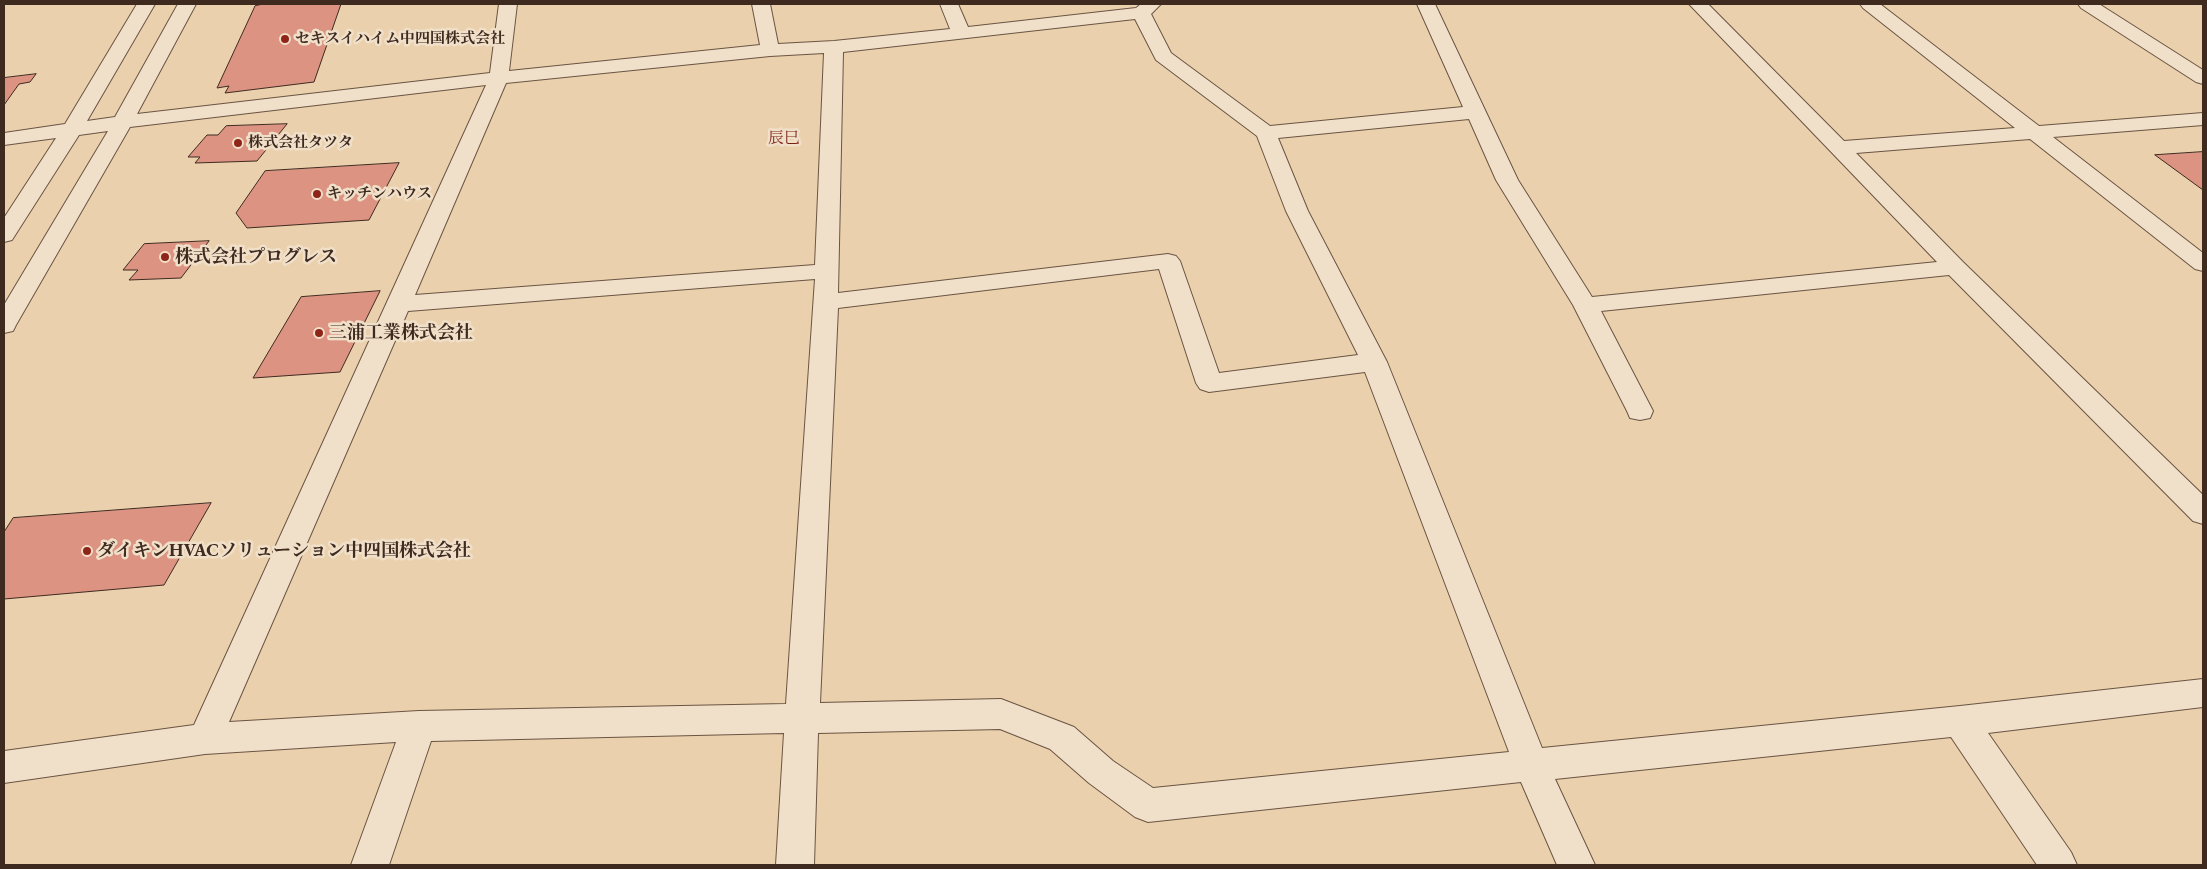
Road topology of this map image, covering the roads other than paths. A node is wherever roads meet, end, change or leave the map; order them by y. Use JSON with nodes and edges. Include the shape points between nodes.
{"nodes":[{"id":1,"x":146,"y":4,"type":"edge"},
{"id":2,"x":187,"y":4,"type":"edge"},
{"id":3,"x":508,"y":4,"type":"edge"},
{"id":4,"x":761,"y":4,"type":"edge"},
{"id":5,"x":949,"y":4,"type":"edge"},
{"id":6,"x":1426,"y":4,"type":"edge"},
{"id":7,"x":1698,"y":4,"type":"edge"},
{"id":8,"x":1869,"y":4,"type":"edge"},
{"id":9,"x":2087,"y":4,"type":"edge"},
{"id":10,"x":1147,"y":8,"type":"edge"},
{"id":11,"x":961,"y":32,"type":"junction"},
{"id":12,"x":834,"y":47,"type":"junction"},
{"id":13,"x":770,"y":50,"type":"junction"},
{"id":14,"x":499,"y":78,"type":"junction"},
{"id":15,"x":2203,"y":78,"type":"edge"},
{"id":16,"x":1475,"y":112,"type":"junction"},
{"id":17,"x":2203,"y":119,"type":"edge"},
{"id":18,"x":123,"y":122,"type":"junction"},
{"id":19,"x":72,"y":129,"type":"junction"},
{"id":20,"x":2033,"y":132,"type":"junction"},
{"id":21,"x":1266,"y":133,"type":"junction"},
{"id":22,"x":4,"y":138,"type":"edge"},
{"id":23,"x":1840,"y":148,"type":"junction"},
{"id":24,"x":4,"y":235,"type":"edge"},
{"id":25,"x":2203,"y":264,"type":"edge"},
{"id":26,"x":1955,"y":267,"type":"junction"},
{"id":27,"x":828,"y":271,"type":"junction"},
{"id":28,"x":826,"y":302,"type":"junction"},
{"id":29,"x":400,"y":304,"type":"junction"},
{"id":30,"x":1585,"y":305,"type":"junction"},
{"id":31,"x":4,"y":326,"type":"edge"},
{"id":32,"x":1374,"y":362,"type":"junction"},
{"id":33,"x":1640,"y":411,"type":"dead end"},
{"id":34,"x":2203,"y":513,"type":"edge"},
{"id":35,"x":2203,"y":693,"type":"edge"},
{"id":36,"x":802,"y":718,"type":"junction"},
{"id":37,"x":1960,"y":721,"type":"junction"},
{"id":38,"x":419,"y":726,"type":"junction"},
{"id":39,"x":205,"y":739,"type":"junction"},
{"id":40,"x":1531,"y":764,"type":"junction"},
{"id":41,"x":4,"y":767,"type":"edge"},
{"id":42,"x":370,"y":865,"type":"edge"},
{"id":43,"x":795,"y":865,"type":"edge"},
{"id":44,"x":1576,"y":865,"type":"edge"},
{"id":45,"x":2058,"y":865,"type":"edge"}],
"edges":[{"from":1,"to":19,"type":"street"},
{"from":2,"to":18,"type":"street"},
{"from":3,"to":14,"type":"street"},
{"from":4,"to":13,"type":"street"},
{"from":5,"to":11,"type":"street"},
{"from":6,"to":16,"type":"street"},
{"from":7,"to":23,"type":"street"},
{"from":8,"to":20,"type":"street"},
{"from":9,"to":15,"type":"street"},
{"from":10,"to":11,"type":"street"},
{"from":10,"to":21,"type":"street","via":[[1164,56]]},
{"from":11,"to":12,"type":"street"},
{"from":12,"to":13,"type":"street"},
{"from":12,"to":27,"type":"street"},
{"from":13,"to":14,"type":"street"},
{"from":14,"to":18,"type":"street"},
{"from":14,"to":29,"type":"street"},
{"from":16,"to":21,"type":"street"},
{"from":16,"to":30,"type":"street","via":[[1507,180]]},
{"from":17,"to":20,"type":"street"},
{"from":18,"to":19,"type":"street"},
{"from":18,"to":31,"type":"street"},
{"from":19,"to":22,"type":"street"},
{"from":19,"to":24,"type":"street"},
{"from":20,"to":23,"type":"street"},
{"from":20,"to":25,"type":"street"},
{"from":21,"to":32,"type":"street","via":[[1297,211]]},
{"from":23,"to":26,"type":"street"},
{"from":26,"to":30,"type":"street"},
{"from":26,"to":34,"type":"street"},
{"from":27,"to":28,"type":"street"},
{"from":27,"to":29,"type":"street"},
{"from":28,"to":32,"type":"street","via":[[1168,261],[1209,383]]},
{"from":28,"to":36,"type":"street"},
{"from":29,"to":39,"type":"street"},
{"from":30,"to":33,"type":"street"},
{"from":32,"to":40,"type":"street"},
{"from":35,"to":37,"type":"street"},
{"from":36,"to":38,"type":"street"},
{"from":36,"to":40,"type":"street","via":[[1001,714],[1062,738],[1101,772],[1148,805]]},
{"from":36,"to":43,"type":"street"},
{"from":37,"to":40,"type":"street"},
{"from":37,"to":45,"type":"street"},
{"from":38,"to":39,"type":"street"},
{"from":38,"to":42,"type":"street"},
{"from":39,"to":41,"type":"street"},
{"from":40,"to":44,"type":"street"}]}
